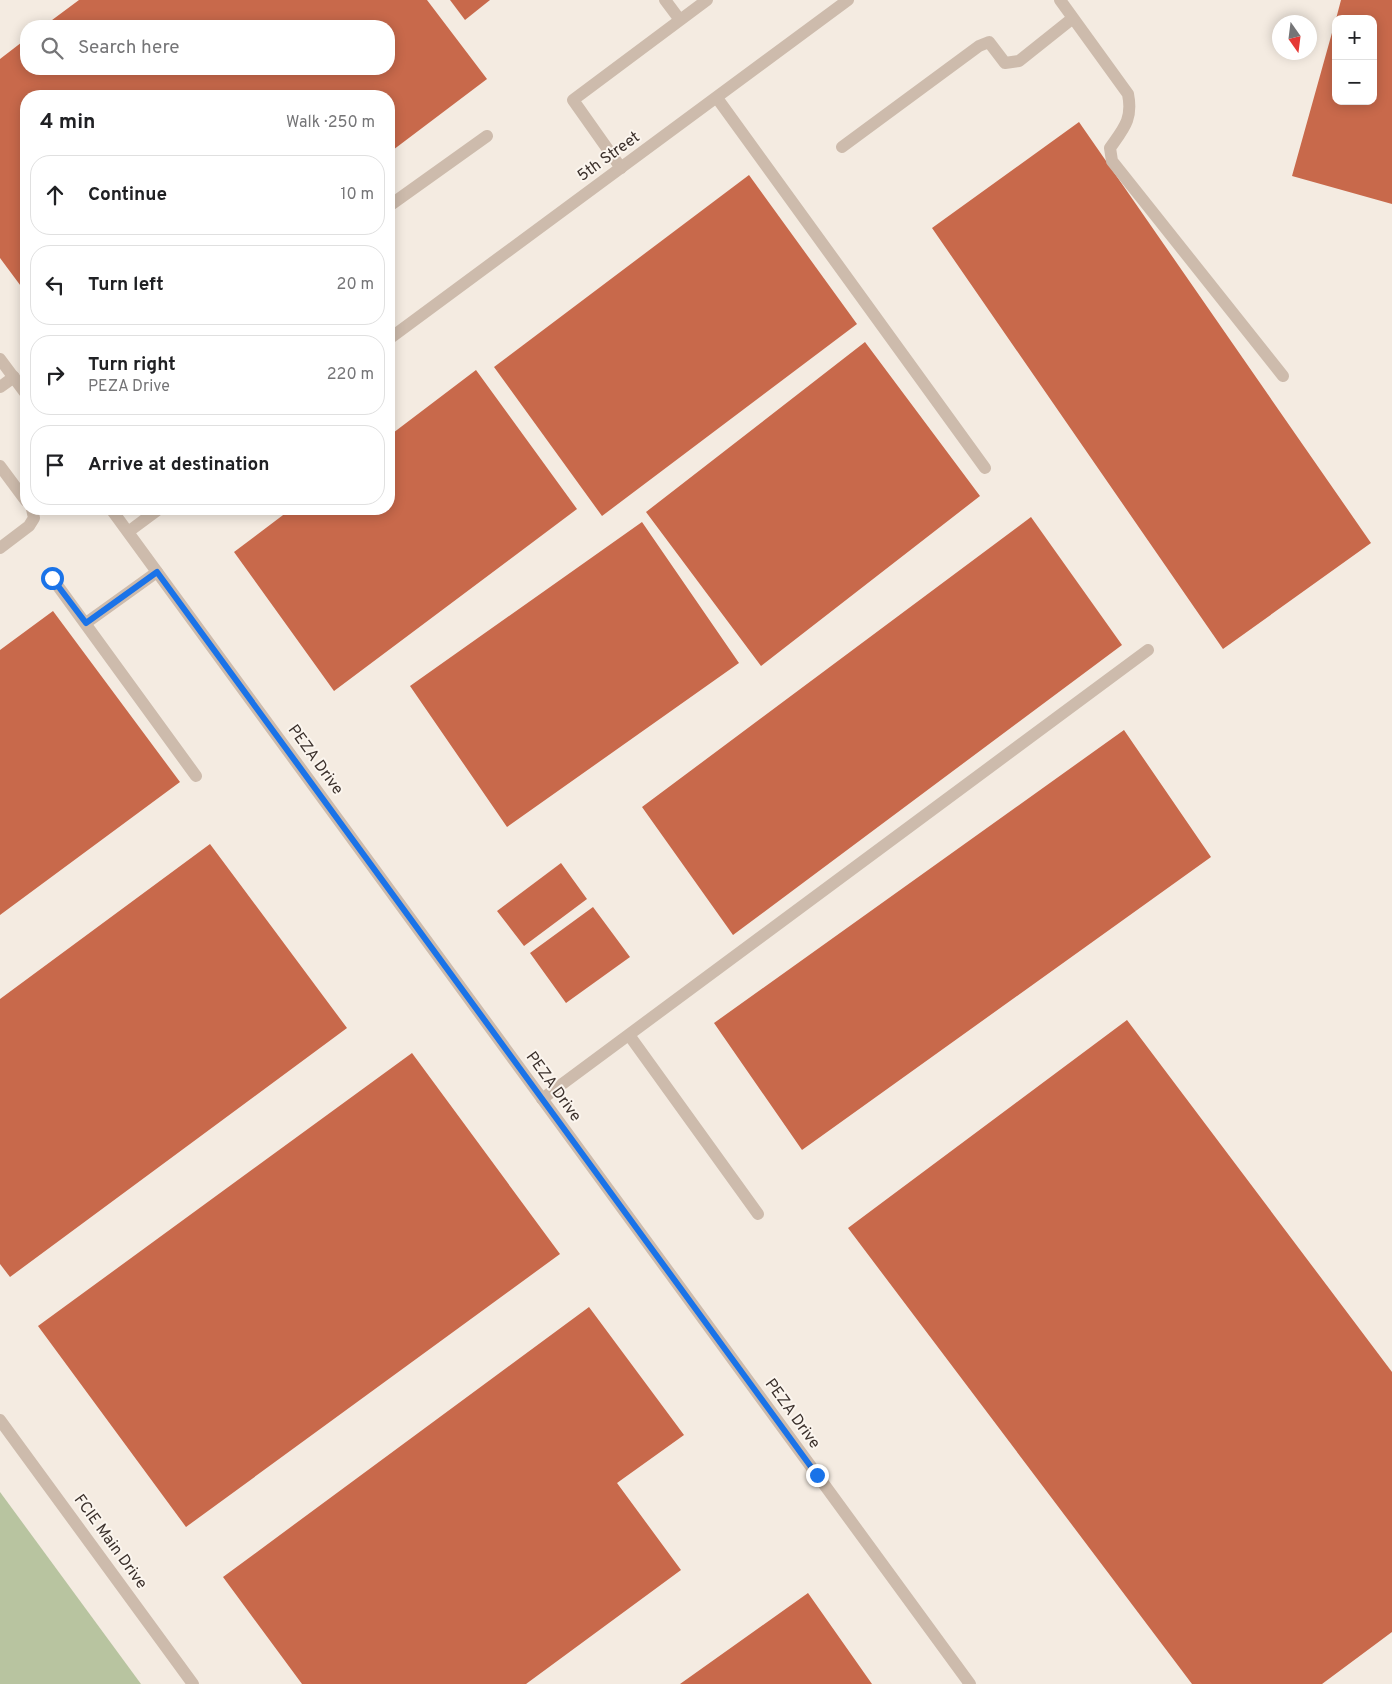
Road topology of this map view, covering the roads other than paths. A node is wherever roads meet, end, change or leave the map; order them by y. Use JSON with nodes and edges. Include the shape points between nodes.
{"nodes":[{"id":1,"x":666,"y":0,"type":"edge"},
{"id":2,"x":707,"y":0,"type":"edge"},
{"id":3,"x":848,"y":0,"type":"edge"},
{"id":4,"x":1060,"y":0,"type":"edge"},
{"id":5,"x":1073,"y":18,"type":"junction"},
{"id":6,"x":680,"y":20,"type":"junction"},
{"id":7,"x":716,"y":98,"type":"junction"},
{"id":8,"x":487,"y":136,"type":"dead end"},
{"id":9,"x":842,"y":147,"type":"dead end"},
{"id":10,"x":621,"y":168,"type":"junction"},
{"id":11,"x":395,"y":202,"type":"edge"},
{"id":12,"x":395,"y":335,"type":"edge"},
{"id":13,"x":0,"y":359,"type":"edge"},
{"id":14,"x":1283,"y":376,"type":"dead end"},
{"id":15,"x":14,"y":377,"type":"junction"},
{"id":16,"x":20,"y":386,"type":"edge"},
{"id":17,"x":0,"y":387,"type":"edge"},
{"id":18,"x":0,"y":466,"type":"edge"},
{"id":19,"x":985,"y":468,"type":"dead end"},
{"id":20,"x":20,"y":493,"type":"edge"},
{"id":21,"x":33,"y":515,"type":"edge"},
{"id":22,"x":115,"y":515,"type":"edge"},
{"id":23,"x":151,"y":515,"type":"edge"},
{"id":24,"x":128,"y":532,"type":"junction"},
{"id":25,"x":0,"y":548,"type":"edge"},
{"id":26,"x":157,"y":572,"type":"junction"},
{"id":27,"x":52,"y":578,"type":"dead end"},
{"id":28,"x":86,"y":623,"type":"junction"},
{"id":29,"x":1148,"y":650,"type":"dead end"},
{"id":30,"x":196,"y":776,"type":"dead end"},
{"id":31,"x":628,"y":1035,"type":"junction"},
{"id":32,"x":542,"y":1099,"type":"junction"},
{"id":33,"x":758,"y":1214,"type":"dead end"},
{"id":34,"x":0,"y":1420,"type":"edge"},
{"id":35,"x":193,"y":1684,"type":"edge"},
{"id":36,"x":970,"y":1684,"type":"edge"}],
"edges":[{"from":1,"to":6,"type":"street"},
{"from":2,"to":6,"type":"street"},
{"from":3,"to":7,"type":"street","name":"5th Street"},
{"from":4,"to":5,"type":"street"},
{"from":5,"to":9,"type":"street","via":[[1019,60],[1005,63],[989,42],[979,46]]},
{"from":5,"to":14,"type":"street","via":[[1128,94],[1132,110],[1126,126],[1110,148],[1112,160]]},
{"from":6,"to":10,"type":"street","via":[[573,100]]},
{"from":7,"to":10,"type":"street","name":"5th Street"},
{"from":7,"to":19,"type":"street"},
{"from":8,"to":11,"type":"street"},
{"from":10,"to":12,"type":"street","name":"5th Street"},
{"from":13,"to":15,"type":"street"},
{"from":15,"to":16,"type":"street"},
{"from":15,"to":17,"type":"street"},
{"from":18,"to":20,"type":"street"},
{"from":21,"to":25,"type":"street","via":[[29,526]]},
{"from":22,"to":24,"type":"street","name":"PEZA Drive"},
{"from":23,"to":24,"type":"street"},
{"from":24,"to":26,"type":"street","name":"PEZA Drive"},
{"from":26,"to":28,"type":"street"},
{"from":26,"to":32,"type":"street","name":"PEZA Drive"},
{"from":27,"to":28,"type":"street"},
{"from":28,"to":30,"type":"street"},
{"from":29,"to":31,"type":"street"},
{"from":31,"to":32,"type":"street"},
{"from":31,"to":33,"type":"street"},
{"from":32,"to":36,"type":"street","name":"PEZA Drive"},
{"from":34,"to":35,"type":"street","name":"FCIE Main Drive"}]}
